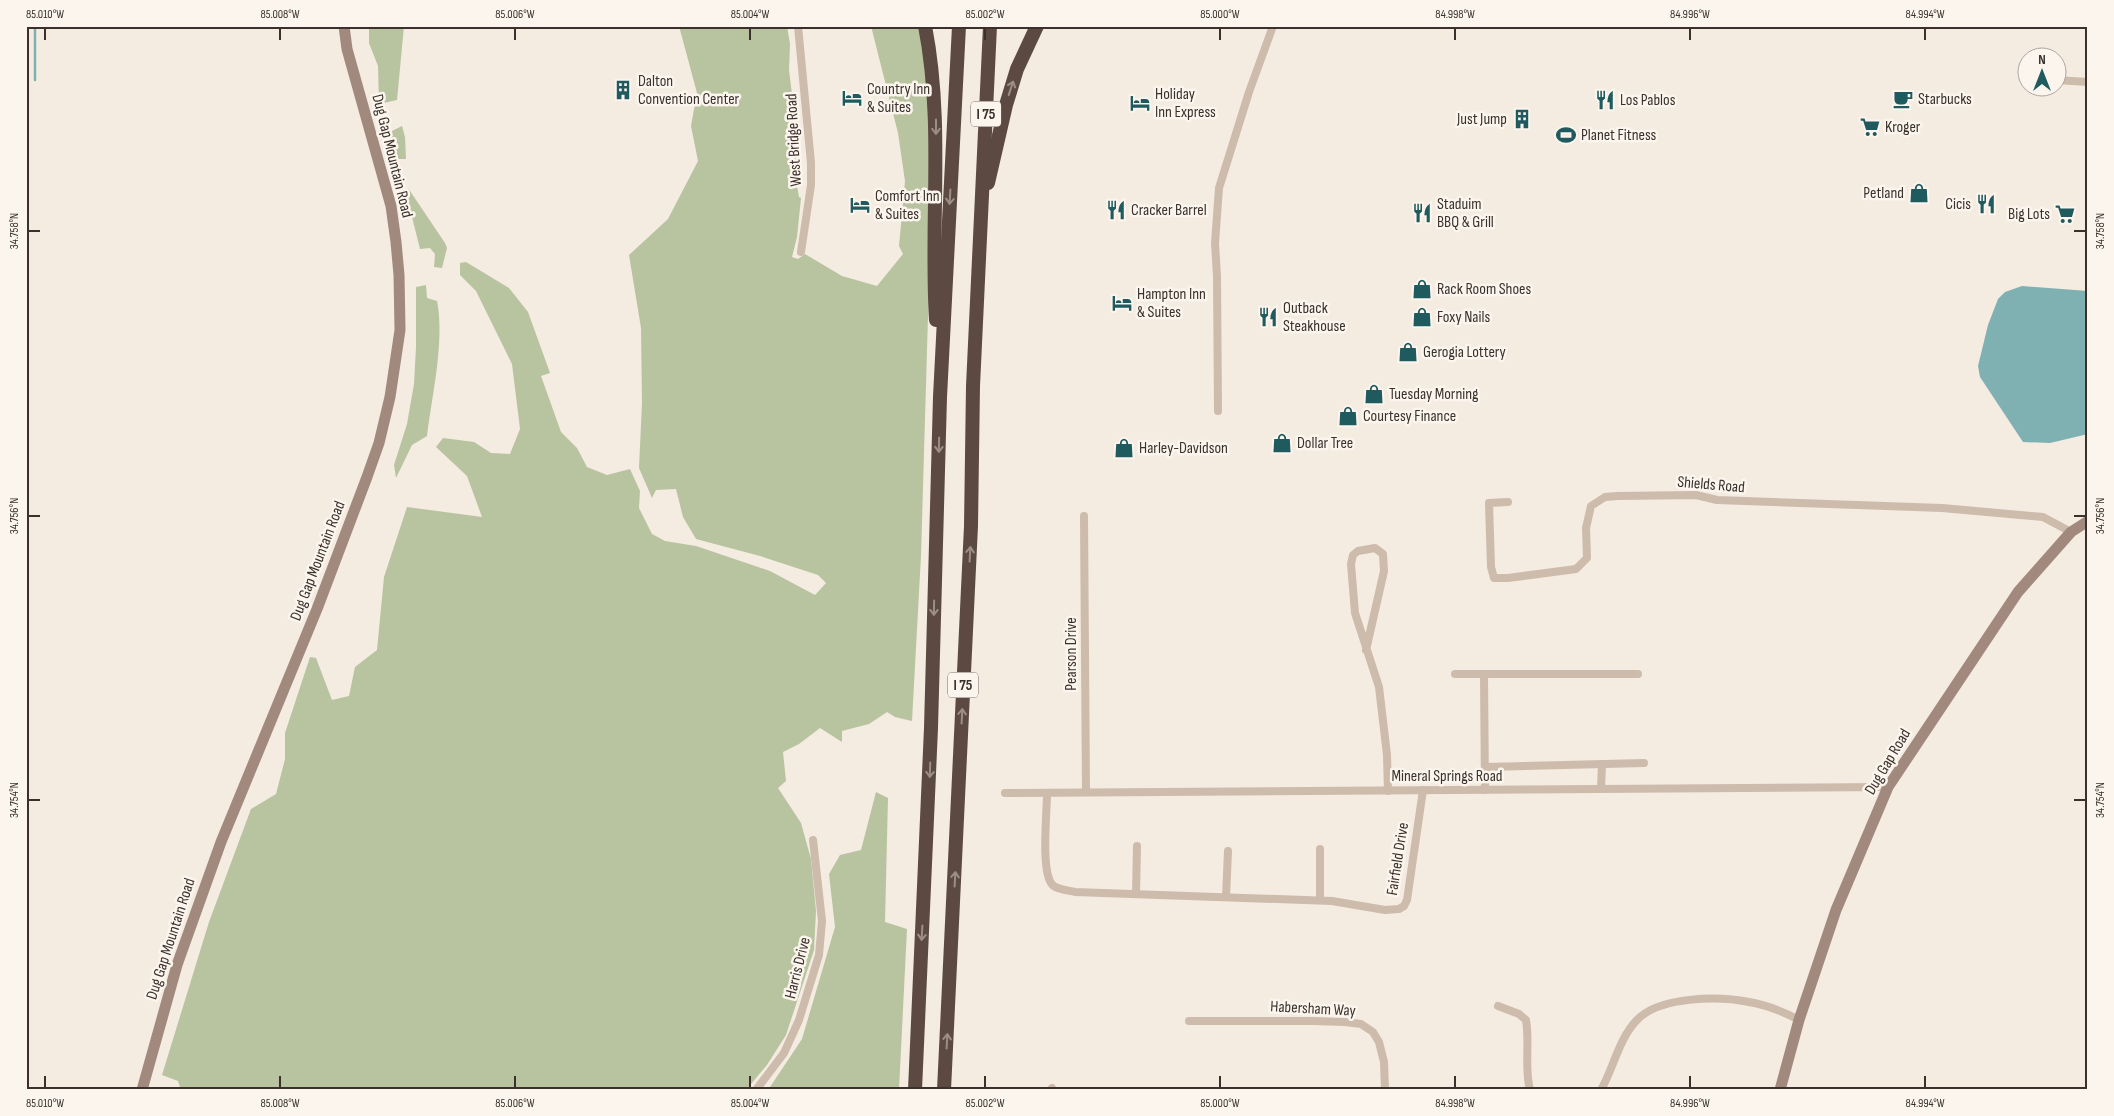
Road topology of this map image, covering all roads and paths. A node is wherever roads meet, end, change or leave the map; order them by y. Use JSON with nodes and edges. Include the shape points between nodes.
{"nodes":[{"id":1,"x":344,"y":26,"type":"edge"},
{"id":2,"x":798,"y":26,"type":"edge"},
{"id":3,"x":925,"y":26,"type":"edge"},
{"id":4,"x":958,"y":26,"type":"edge"},
{"id":5,"x":990,"y":26,"type":"edge"},
{"id":6,"x":1037,"y":26,"type":"edge"},
{"id":7,"x":1273,"y":26,"type":"edge"},
{"id":8,"x":2066,"y":81,"type":"edge"},
{"id":9,"x":2088,"y":82,"type":"edge"},
{"id":10,"x":982,"y":202,"type":"junction"},
{"id":11,"x":801,"y":252,"type":"dead end"},
{"id":12,"x":940,"y":397,"type":"junction"},
{"id":13,"x":1218,"y":411,"type":"dead end"},
{"id":14,"x":1508,"y":502,"type":"dead end"},
{"id":15,"x":1084,"y":516,"type":"dead end"},
{"id":16,"x":2088,"y":521,"type":"edge"},
{"id":17,"x":2072,"y":532,"type":"junction"},
{"id":18,"x":1366,"y":650,"type":"junction"},
{"id":19,"x":1455,"y":674,"type":"dead end"},
{"id":20,"x":1484,"y":674,"type":"junction"},
{"id":21,"x":1638,"y":674,"type":"dead end"},
{"id":22,"x":1602,"y":764,"type":"junction"},
{"id":23,"x":1644,"y":764,"type":"dead end"},
{"id":24,"x":1485,"y":767,"type":"junction"},
{"id":25,"x":1888,"y":787,"type":"junction"},
{"id":26,"x":1601,"y":789,"type":"junction"},
{"id":27,"x":1388,"y":790,"type":"junction"},
{"id":28,"x":1423,"y":790,"type":"junction"},
{"id":29,"x":1485,"y":790,"type":"junction"},
{"id":30,"x":1047,"y":792,"type":"junction"},
{"id":31,"x":1086,"y":792,"type":"junction"},
{"id":32,"x":1005,"y":793,"type":"dead end"},
{"id":33,"x":813,"y":840,"type":"dead end"},
{"id":34,"x":1137,"y":846,"type":"dead end"},
{"id":35,"x":1320,"y":849,"type":"dead end"},
{"id":36,"x":1228,"y":851,"type":"dead end"},
{"id":37,"x":1136,"y":894,"type":"junction"},
{"id":38,"x":1226,"y":897,"type":"junction"},
{"id":39,"x":1320,"y":900,"type":"junction"},
{"id":40,"x":1498,"y":1006,"type":"dead end"},
{"id":41,"x":1800,"y":1020,"type":"junction"},
{"id":42,"x":1189,"y":1021,"type":"dead end"},
{"id":43,"x":142,"y":1090,"type":"edge"},
{"id":44,"x":756,"y":1090,"type":"edge"},
{"id":45,"x":915,"y":1090,"type":"edge"},
{"id":46,"x":944,"y":1090,"type":"edge"},
{"id":47,"x":1385,"y":1090,"type":"edge"},
{"id":48,"x":1530,"y":1090,"type":"edge"},
{"id":49,"x":1602,"y":1090,"type":"edge"},
{"id":50,"x":1780,"y":1090,"type":"edge"}],
"edges":[{"from":1,"to":43,"type":"street","name":"Dug Gap Mountain Road","via":[[347,49],[390,206],[396,242],[400,330],[390,397],[370,469],[317,609],[221,842],[178,965]]},
{"from":2,"to":11,"type":"street","name":"West Bridge Road","via":[[811,163]]},
{"from":3,"to":12,"type":"highway","one_way":true,"via":[[936,106],[934,291]]},
{"from":4,"to":12,"type":"highway","number":"I 75","one_way":true},
{"from":5,"to":10,"type":"highway","number":"I 75"},
{"from":10,"to":6,"type":"highway","one_way":true,"via":[[1017,69]]},
{"from":7,"to":13,"type":"street","via":[[1219,188],[1215,242]]},
{"from":8,"to":9,"type":"street"},
{"from":46,"to":10,"type":"highway","number":"I 75","one_way":true,"via":[[971,526],[973,386]]},
{"from":12,"to":45,"type":"highway","number":"I 75","one_way":true,"via":[[932,728]]},
{"from":14,"to":17,"type":"street","name":"Shields Road","via":[[1489,503],[1494,578],[1576,569],[1587,558],[1586,528],[1591,506],[1604,497],[1696,495],[1717,500],[1942,508],[2043,517]]},
{"from":15,"to":31,"type":"street","name":"Pearson Drive"},
{"from":16,"to":17,"type":"street","name":"Dug Gap Road"},
{"from":17,"to":25,"type":"street","name":"Dug Gap Road","via":[[2018,592]]},
{"from":18,"to":18,"type":"street","via":[[1356,612],[1352,564],[1358,551],[1375,548],[1384,554],[1384,566]]},
{"from":18,"to":27,"type":"street","via":[[1379,687]]},
{"from":19,"to":20,"type":"street"},
{"from":20,"to":21,"type":"street"},
{"from":20,"to":24,"type":"street"},
{"from":22,"to":23,"type":"street"},
{"from":22,"to":24,"type":"street"},
{"from":22,"to":26,"type":"street"},
{"from":24,"to":29,"type":"street"},
{"from":25,"to":26,"type":"street","name":"Mineral Springs Road"},
{"from":25,"to":41,"type":"street","name":"Dug Gap Road","via":[[1836,910]]},
{"from":26,"to":29,"type":"street","name":"Mineral Springs Road"},
{"from":27,"to":28,"type":"street","name":"Mineral Springs Road"},
{"from":27,"to":31,"type":"street","name":"Mineral Springs Road"},
{"from":28,"to":29,"type":"street","name":"Mineral Springs Road"},
{"from":28,"to":39,"type":"street","name":"Fairfield Drive","via":[[1410,888],[1404,906],[1386,910]]},
{"from":30,"to":31,"type":"street","name":"Mineral Springs Road"},
{"from":30,"to":32,"type":"street","name":"Mineral Springs Road"},
{"from":30,"to":37,"type":"street","name":"Fairfield Drive","via":[[1046,864],[1051,883],[1058,889],[1076,892]]},
{"from":33,"to":44,"type":"street","name":"Harris Drive","via":[[822,921],[819,955],[799,1020],[784,1054]]},
{"from":34,"to":37,"type":"street"},
{"from":35,"to":39,"type":"street"},
{"from":36,"to":38,"type":"street"},
{"from":37,"to":38,"type":"street","name":"Fairfield Drive"},
{"from":38,"to":39,"type":"street","name":"Fairfield Drive"},
{"from":40,"to":48,"type":"street","via":[[1526,1020]]},
{"from":41,"to":49,"type":"street","via":[[1750,1002],[1730,1000],[1675,1003],[1652,1008],[1636,1021]]},
{"from":41,"to":50,"type":"street","name":"Dug Gap Road"},
{"from":42,"to":47,"type":"street","name":"Habersham Way","via":[[1361,1024],[1373,1032],[1379,1042]]}]}
